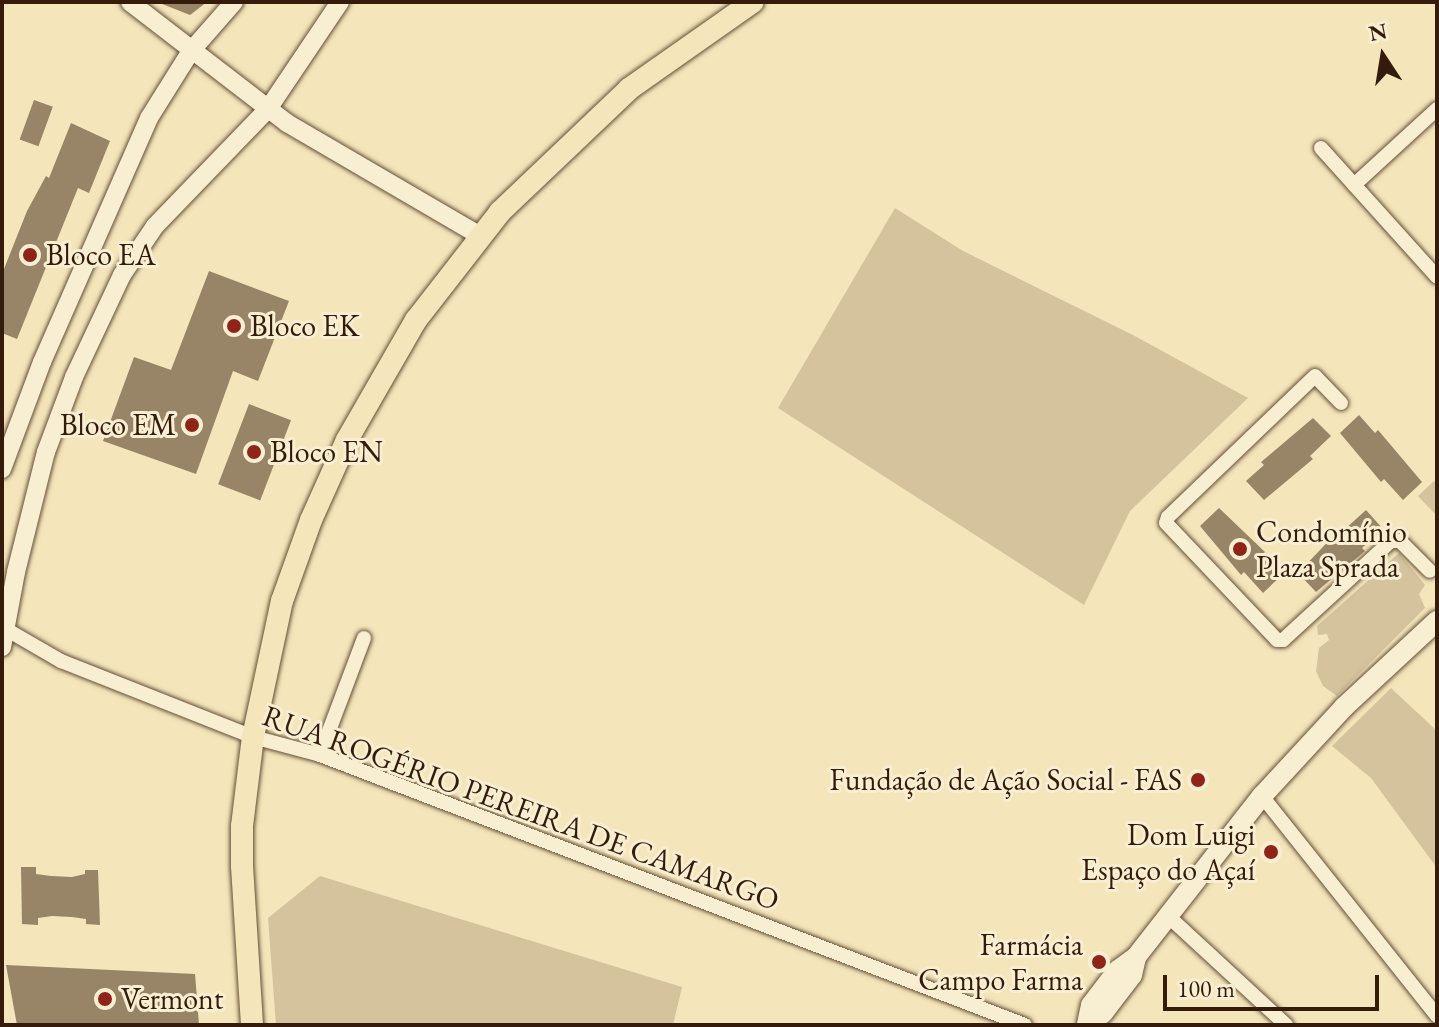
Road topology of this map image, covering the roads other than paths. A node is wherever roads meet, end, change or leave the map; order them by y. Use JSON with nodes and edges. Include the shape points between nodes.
{"nodes":[{"id":1,"x":130,"y":2,"type":"edge"},
{"id":2,"x":234,"y":2,"type":"edge"},
{"id":3,"x":340,"y":2,"type":"edge"},
{"id":4,"x":753,"y":2,"type":"edge"},
{"id":5,"x":191,"y":51,"type":"junction"},
{"id":6,"x":268,"y":109,"type":"junction"},
{"id":7,"x":1437,"y":109,"type":"edge"},
{"id":8,"x":1321,"y":148,"type":"dead end"},
{"id":9,"x":1354,"y":185,"type":"junction"},
{"id":10,"x":479,"y":235,"type":"junction"},
{"id":11,"x":1437,"y":277,"type":"edge"},
{"id":12,"x":1341,"y":403,"type":"dead end"},
{"id":13,"x":2,"y":469,"type":"edge"},
{"id":14,"x":1430,"y":571,"type":"dead end"},
{"id":15,"x":1437,"y":621,"type":"edge"},
{"id":16,"x":3,"y":638,"type":"edge"},
{"id":17,"x":364,"y":638,"type":"dead end"},
{"id":18,"x":253,"y":737,"type":"junction"},
{"id":19,"x":320,"y":755,"type":"junction"},
{"id":20,"x":1262,"y":796,"type":"junction"},
{"id":21,"x":1168,"y":916,"type":"junction"},
{"id":22,"x":1437,"y":1016,"type":"edge"},
{"id":23,"x":252,"y":1025,"type":"edge"},
{"id":24,"x":1025,"y":1025,"type":"edge"},
{"id":25,"x":1088,"y":1025,"type":"edge"},
{"id":26,"x":1286,"y":1025,"type":"edge"}],
"edges":[{"from":1,"to":5,"type":"street"},
{"from":2,"to":5,"type":"street"},
{"from":3,"to":6,"type":"street"},
{"from":4,"to":10,"type":"main road","via":[[629,89]]},
{"from":5,"to":6,"type":"street"},
{"from":5,"to":13,"type":"street","via":[[149,118],[42,362]]},
{"from":6,"to":10,"type":"street"},
{"from":6,"to":16,"type":"street","via":[[155,226],[103,314],[46,452]]},
{"from":7,"to":9,"type":"street"},
{"from":8,"to":9,"type":"street"},
{"from":9,"to":11,"type":"street"},
{"from":10,"to":18,"type":"main road","via":[[394,353],[328,479],[282,601]]},
{"from":12,"to":14,"type":"street","via":[[1315,376],[1166,523],[1277,640],[1391,541],[1400,541]]},
{"from":15,"to":20,"type":"main road","via":[[1328,723]]},
{"from":16,"to":18,"type":"street","name":"RUA ROGÉRIO PEREIRA DE CAMARGO"},
{"from":17,"to":19,"type":"street"},
{"from":18,"to":19,"type":"street","name":"RUA ROGÉRIO PEREIRA DE CAMARGO"},
{"from":18,"to":23,"type":"main road","via":[[242,826]]},
{"from":19,"to":24,"type":"street","name":"RUA ROGÉRIO PEREIRA DE CAMARGO"},
{"from":20,"to":21,"type":"main road"},
{"from":20,"to":22,"type":"street"},
{"from":21,"to":25,"type":"main road","via":[[1136,957],[1132,975]]},
{"from":21,"to":26,"type":"street"}]}
